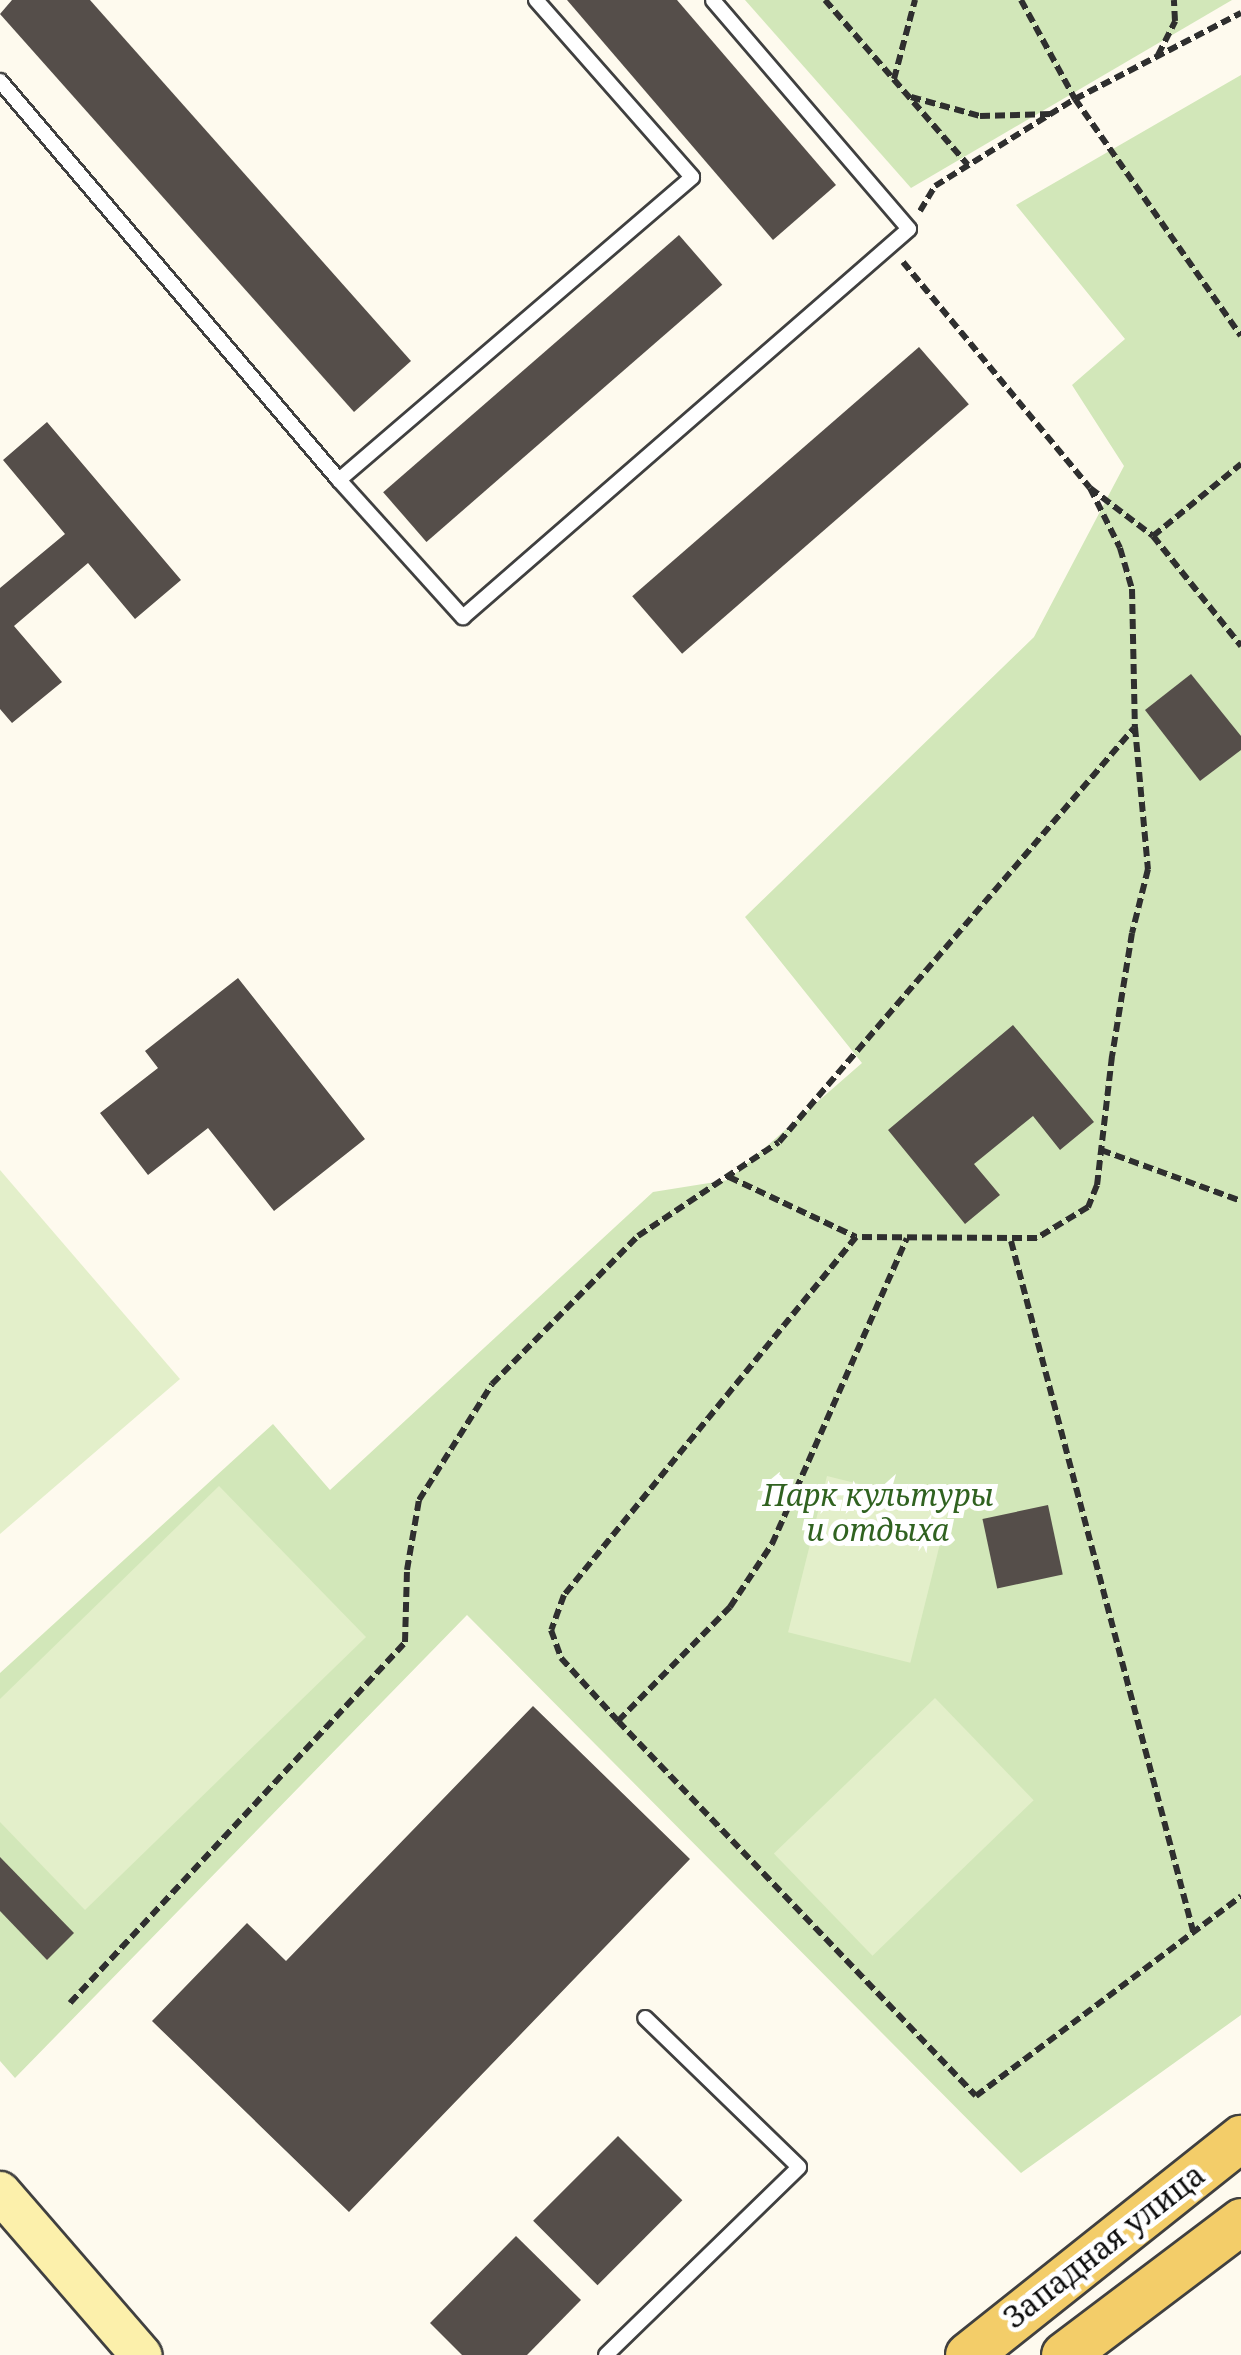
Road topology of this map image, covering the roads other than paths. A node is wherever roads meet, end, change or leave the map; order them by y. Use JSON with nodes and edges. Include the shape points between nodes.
{"nodes":[{"id":1,"x":536,"y":0,"type":"edge"},
{"id":2,"x":714,"y":0,"type":"edge"},
{"id":3,"x":0,"y":81,"type":"edge"},
{"id":4,"x":339,"y":480,"type":"junction"},
{"id":5,"x":645,"y":2018,"type":"dead end"},
{"id":6,"x":1241,"y":2138,"type":"edge"},
{"id":7,"x":0,"y":2192,"type":"edge"},
{"id":8,"x":1241,"y":2221,"type":"edge"},
{"id":9,"x":141,"y":2355,"type":"edge"},
{"id":10,"x":606,"y":2355,"type":"edge"},
{"id":11,"x":968,"y":2355,"type":"edge"},
{"id":12,"x":1064,"y":2355,"type":"edge"}],
"edges":[{"from":1,"to":4,"type":"lane","via":[[692,177]]},
{"from":2,"to":4,"type":"lane","via":[[910,229],[463,617]]},
{"from":3,"to":4,"type":"lane"},
{"from":5,"to":10,"type":"lane","via":[[799,2167]]},
{"from":6,"to":11,"type":"main road","name":"Западная улица"},
{"from":7,"to":9,"type":"street"},
{"from":8,"to":12,"type":"main road","name":"Западная улица"}]}
